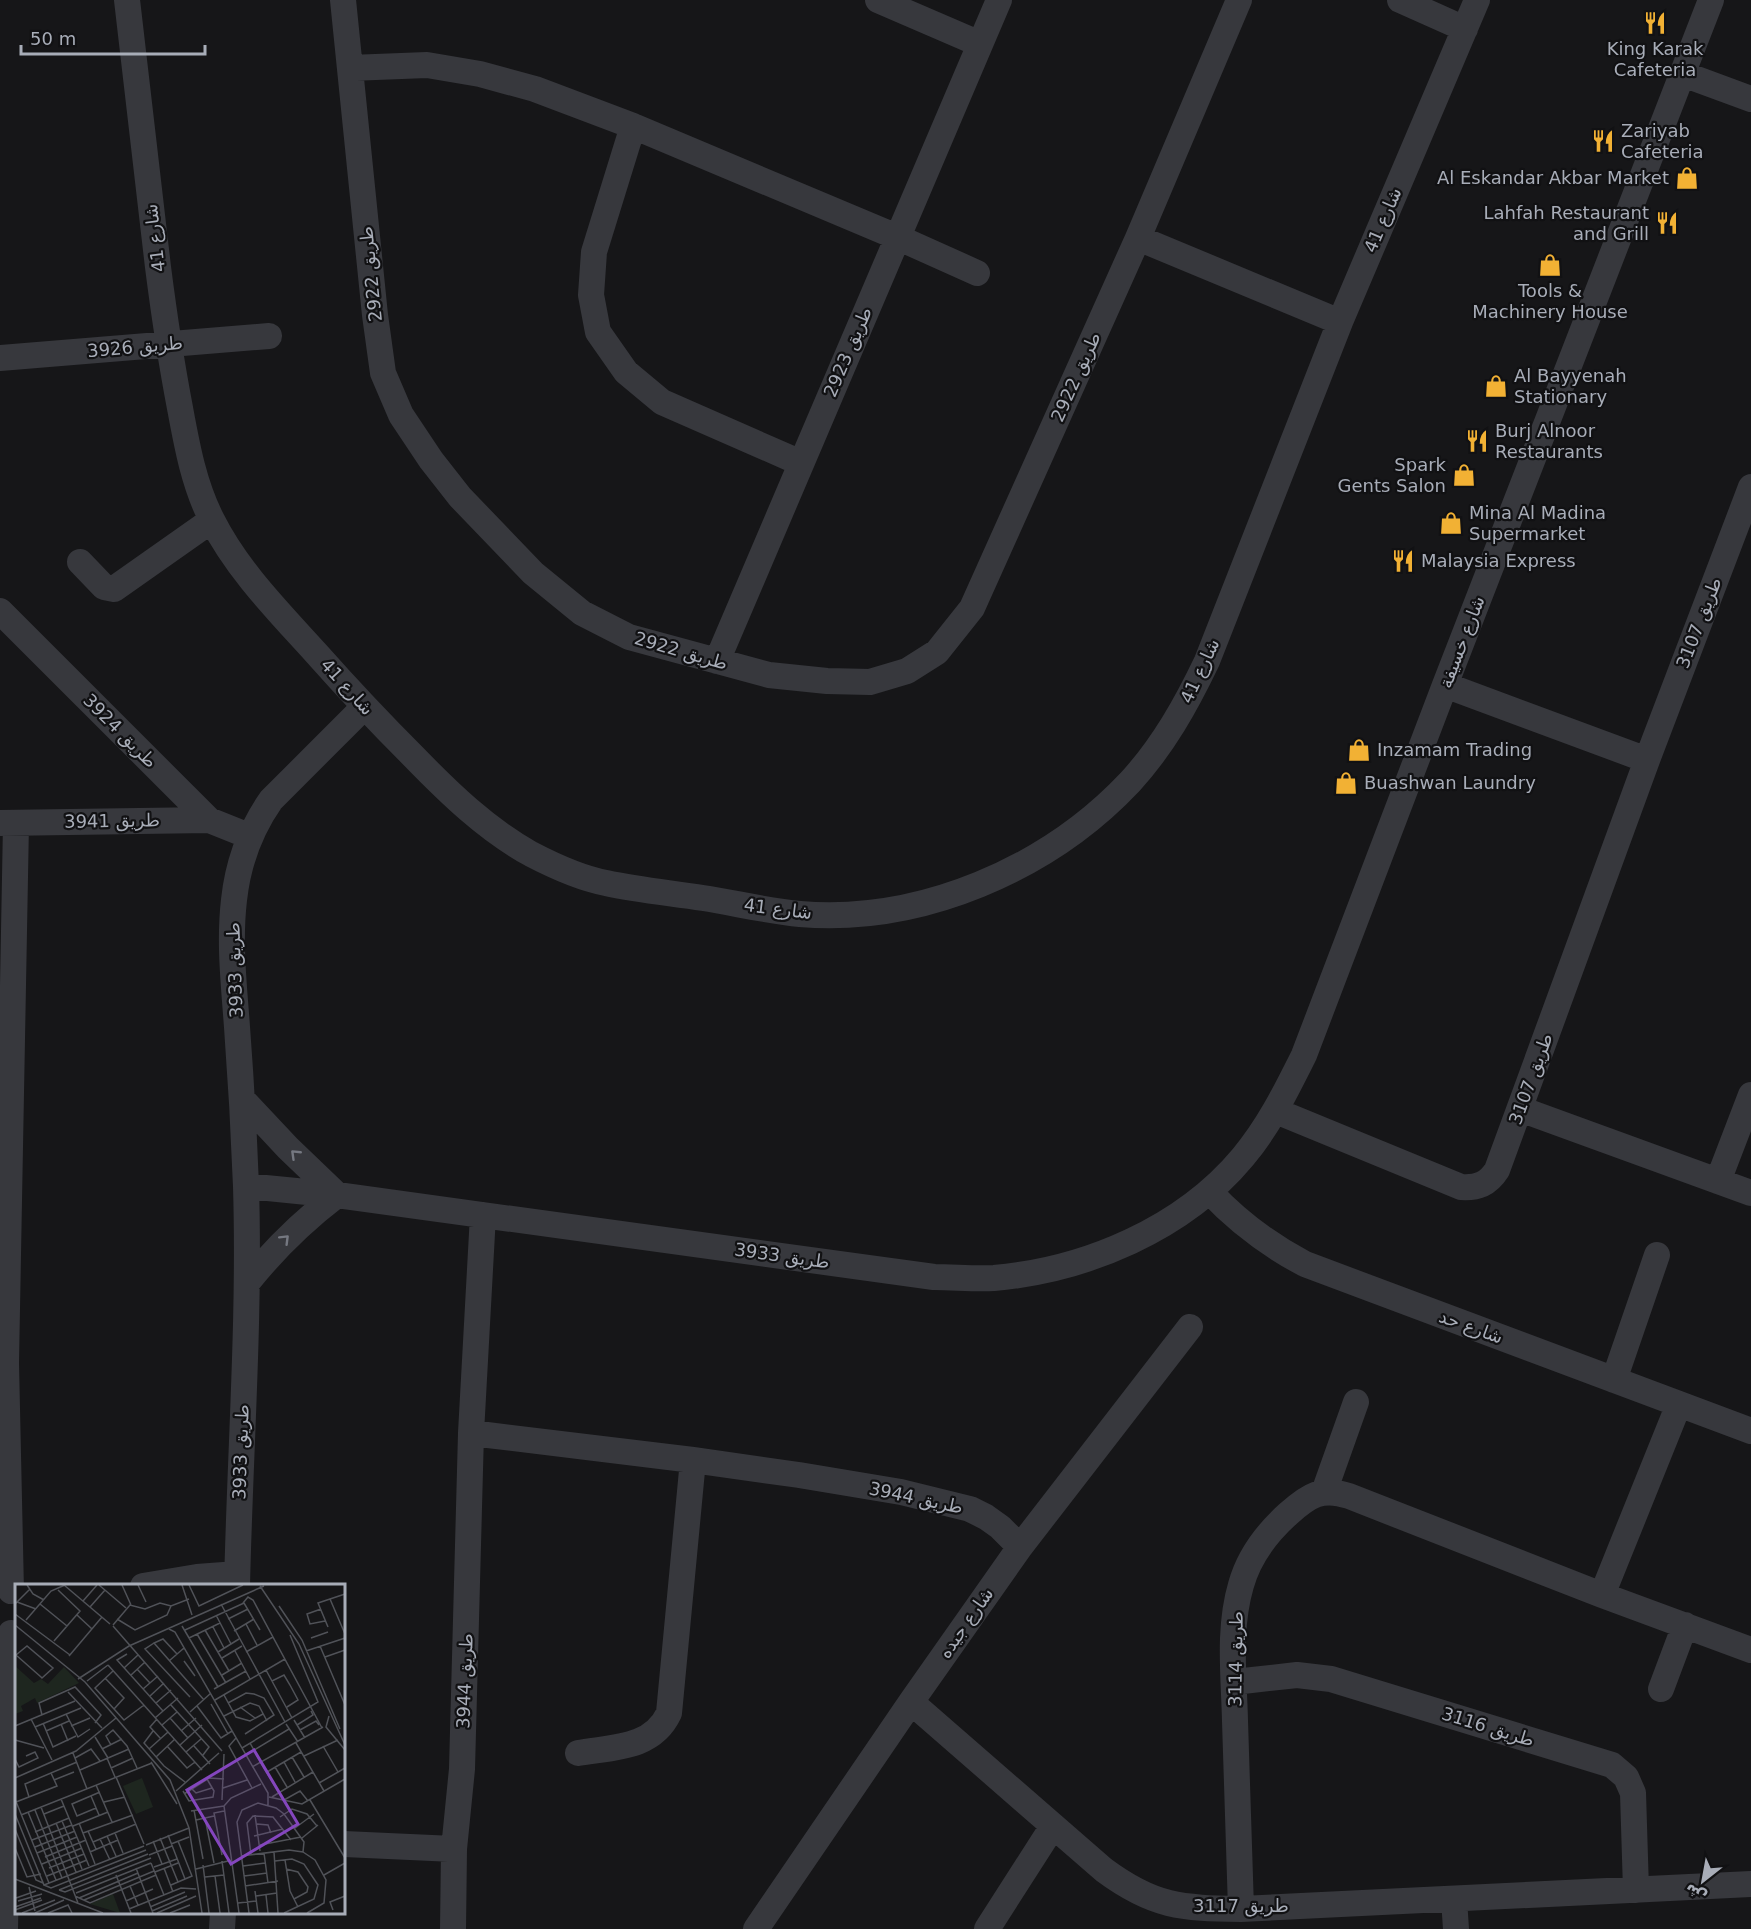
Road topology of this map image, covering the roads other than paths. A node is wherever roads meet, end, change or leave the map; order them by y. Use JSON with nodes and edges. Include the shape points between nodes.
{"nodes":[{"id":1,"x":127,"y":0,"type":"edge"},
{"id":2,"x":343,"y":0,"type":"edge"},
{"id":3,"x":878,"y":0,"type":"edge"},
{"id":4,"x":999,"y":0,"type":"edge"},
{"id":5,"x":1239,"y":0,"type":"edge"},
{"id":6,"x":1400,"y":0,"type":"edge"},
{"id":7,"x":1477,"y":0,"type":"edge"},
{"id":8,"x":1711,"y":0,"type":"edge"},
{"id":9,"x":1465,"y":29,"type":"junction"},
{"id":10,"x":980,"y":44,"type":"junction"},
{"id":11,"x":350,"y":68,"type":"junction"},
{"id":12,"x":1683,"y":74,"type":"junction"},
{"id":13,"x":1751,"y":99,"type":"edge"},
{"id":14,"x":633,"y":126,"type":"junction"},
{"id":15,"x":897,"y":237,"type":"junction"},
{"id":16,"x":1138,"y":238,"type":"junction"},
{"id":17,"x":977,"y":273,"type":"dead end"},
{"id":18,"x":1340,"y":322,"type":"junction"},
{"id":19,"x":269,"y":336,"type":"dead end"},
{"id":20,"x":168,"y":344,"type":"junction"},
{"id":21,"x":0,"y":358,"type":"edge"},
{"id":22,"x":801,"y":463,"type":"junction"},
{"id":23,"x":1751,"y":487,"type":"edge"},
{"id":24,"x":212,"y":520,"type":"junction"},
{"id":25,"x":80,"y":562,"type":"dead end"},
{"id":26,"x":2,"y":615,"type":"edge"},
{"id":27,"x":717,"y":661,"type":"junction"},
{"id":28,"x":1445,"y":685,"type":"junction"},
{"id":29,"x":364,"y":707,"type":"junction"},
{"id":30,"x":1647,"y":760,"type":"junction"},
{"id":31,"x":209,"y":820,"type":"junction"},
{"id":32,"x":8,"y":823,"type":"edge"},
{"id":33,"x":249,"y":836,"type":"junction"},
{"id":34,"x":1751,"y":1095,"type":"edge"},
{"id":35,"x":242,"y":1099,"type":"junction"},
{"id":36,"x":1520,"y":1109,"type":"junction"},
{"id":37,"x":1276,"y":1111,"type":"junction"},
{"id":38,"x":1718,"y":1181,"type":"junction"},
{"id":39,"x":246,"y":1186,"type":"junction"},
{"id":40,"x":1210,"y":1192,"type":"junction"},
{"id":41,"x":1751,"y":1193,"type":"edge"},
{"id":42,"x":338,"y":1195,"type":"junction"},
{"id":43,"x":483,"y":1215,"type":"junction"},
{"id":44,"x":1657,"y":1255,"type":"dead end"},
{"id":45,"x":247,"y":1283,"type":"junction"},
{"id":46,"x":1190,"y":1328,"type":"dead end"},
{"id":47,"x":3,"y":1363,"type":"edge"},
{"id":48,"x":1614,"y":1380,"type":"junction"},
{"id":49,"x":1356,"y":1402,"type":"dead end"},
{"id":50,"x":1679,"y":1404,"type":"junction"},
{"id":51,"x":1751,"y":1431,"type":"edge"},
{"id":52,"x":471,"y":1433,"type":"junction"},
{"id":53,"x":693,"y":1460,"type":"junction"},
{"id":54,"x":1324,"y":1492,"type":"junction"},
{"id":55,"x":1020,"y":1547,"type":"junction"},
{"id":56,"x":237,"y":1580,"type":"edge"},
{"id":57,"x":154,"y":1584,"type":"edge"},
{"id":58,"x":9,"y":1591,"type":"edge"},
{"id":59,"x":1602,"y":1595,"type":"junction"},
{"id":60,"x":1685,"y":1625,"type":"junction"},
{"id":61,"x":12,"y":1633,"type":"dead end"},
{"id":62,"x":1751,"y":1650,"type":"edge"},
{"id":63,"x":1234,"y":1682,"type":"junction"},
{"id":64,"x":1661,"y":1689,"type":"dead end"},
{"id":65,"x":911,"y":1702,"type":"junction"},
{"id":66,"x":578,"y":1753,"type":"dead end"},
{"id":67,"x":1053,"y":1826,"type":"junction"},
{"id":68,"x":345,"y":1844,"type":"edge"},
{"id":69,"x":454,"y":1849,"type":"junction"},
{"id":70,"x":1751,"y":1884,"type":"edge"},
{"id":71,"x":1636,"y":1890,"type":"junction"},
{"id":72,"x":1454,"y":1899,"type":"junction"},
{"id":73,"x":1240,"y":1909,"type":"junction"},
{"id":74,"x":223,"y":1914,"type":"edge"},
{"id":75,"x":3,"y":1924,"type":"edge"},
{"id":76,"x":222,"y":1929,"type":"edge"},
{"id":77,"x":453,"y":1929,"type":"edge"},
{"id":78,"x":756,"y":1929,"type":"edge"},
{"id":79,"x":987,"y":1929,"type":"edge"},
{"id":80,"x":1456,"y":1929,"type":"edge"}],
"edges":[{"from":1,"to":20,"type":"street","name":"شارع 41"},
{"from":2,"to":11,"type":"street","name":"طريق 2922"},
{"from":3,"to":10,"type":"street"},
{"from":4,"to":10,"type":"street","name":"طريق 2923"},
{"from":5,"to":16,"type":"street","name":"طريق 2922"},
{"from":6,"to":9,"type":"street"},
{"from":7,"to":9,"type":"street","name":"شارع 41"},
{"from":8,"to":12,"type":"street","name":"شارع خسيفة"},
{"from":9,"to":18,"type":"street","name":"شارع 41"},
{"from":10,"to":15,"type":"street","name":"طريق 2923"},
{"from":11,"to":14,"type":"street","via":[[427,65],[480,74],[534,89]]},
{"from":11,"to":27,"type":"street","name":"طريق 2922","via":[[383,373],[402,415],[458,494],[533,573],[582,613],[628,637]]},
{"from":12,"to":13,"type":"street"},
{"from":12,"to":28,"type":"street","name":"شارع خسيفة"},
{"from":14,"to":15,"type":"street"},
{"from":14,"to":22,"type":"street","via":[[594,252],[591,295],[598,332],[626,372],[662,402]]},
{"from":15,"to":17,"type":"street"},
{"from":15,"to":22,"type":"street","name":"طريق 2923"},
{"from":16,"to":18,"type":"street"},
{"from":16,"to":27,"type":"street","name":"طريق 2922","via":[[972,608],[937,652],[907,671],[870,682],[769,675]]},
{"from":18,"to":29,"type":"street","name":"شارع 41","via":[[1207,662],[1160,744],[1122,789],[1059,843],[962,892],[899,908],[802,914],[602,883],[532,854],[500,834],[440,784]]},
{"from":19,"to":20,"type":"street","name":"طريق 3926"},
{"from":20,"to":21,"type":"street","name":"طريق 3926"},
{"from":20,"to":24,"type":"street","name":"شارع 41","via":[[185,436]]},
{"from":22,"to":27,"type":"street","name":"طريق 2923"},
{"from":23,"to":30,"type":"street","name":"طريق 3107"},
{"from":24,"to":25,"type":"street","via":[[114,589],[104,587]]},
{"from":24,"to":29,"type":"street","name":"شارع 41","via":[[240,565]]},
{"from":26,"to":31,"type":"street","name":"طريق 3924"},
{"from":28,"to":30,"type":"street"},
{"from":28,"to":37,"type":"street","name":"شارع خسيفة","via":[[1311,1035]]},
{"from":29,"to":33,"type":"street","name":"طريق 3933","via":[[271,800]]},
{"from":30,"to":36,"type":"street","name":"طريق 3107"},
{"from":31,"to":32,"type":"street","name":"طريق 3941"},
{"from":31,"to":33,"type":"street","name":"طريق 3924"},
{"from":32,"to":47,"type":"street","name":"طريق 3941"},
{"from":33,"to":35,"type":"street","name":"طريق 3933","via":[[234,898],[231,941]]},
{"from":34,"to":38,"type":"street"},
{"from":35,"to":39,"type":"street","name":"طريق 3933"},
{"from":42,"to":35,"type":"street","one_way":true},
{"from":36,"to":37,"type":"street","name":"طريق 3107","via":[[1497,1170],[1486,1183],[1470,1188]]},
{"from":36,"to":38,"type":"street"},
{"from":37,"to":40,"type":"street","name":"شارع خسيفة","via":[[1244,1157]]},
{"from":38,"to":41,"type":"street"},
{"from":39,"to":42,"type":"street","name":"طريق 3933"},
{"from":39,"to":45,"type":"street","name":"طريق 3933"},
{"from":40,"to":43,"type":"street","name":"طريق 3933","via":[[1161,1226],[1108,1252],[1052,1269],[993,1278],[934,1277]]},
{"from":40,"to":48,"type":"street","name":"شارع حد","via":[[1251,1230],[1305,1264]]},
{"from":42,"to":43,"type":"street","name":"طريق 3933"},
{"from":45,"to":42,"type":"street","one_way":true,"via":[[288,1235]]},
{"from":43,"to":52,"type":"street","name":"طريق 3944"},
{"from":44,"to":48,"type":"street"},
{"from":45,"to":56,"type":"street","name":"طريق 3933"},
{"from":46,"to":55,"type":"street","name":"شارع جيده"},
{"from":47,"to":58,"type":"street","name":"طريق 3941"},
{"from":48,"to":50,"type":"street","name":"شارع حد"},
{"from":49,"to":54,"type":"street"},
{"from":50,"to":51,"type":"street","name":"شارع حد"},
{"from":50,"to":59,"type":"street"},
{"from":52,"to":53,"type":"street","name":"طريق 3944"},
{"from":52,"to":69,"type":"street","name":"طريق 3944","via":[[462,1769]]},
{"from":53,"to":55,"type":"street","name":"طريق 3944","via":[[950,1503],[986,1517]]},
{"from":53,"to":66,"type":"street","via":[[669,1713],[658,1731],[640,1742]]},
{"from":54,"to":59,"type":"street","via":[[1337,1492]]},
{"from":54,"to":63,"type":"street","name":"طريق 3114","via":[[1302,1501],[1273,1528],[1249,1563],[1236,1603]]},
{"from":55,"to":65,"type":"street","name":"شارع جيده"},
{"from":56,"to":57,"type":"street","via":[[197,1576]]},
{"from":59,"to":60,"type":"street"},
{"from":60,"to":62,"type":"street"},
{"from":60,"to":64,"type":"street"},
{"from":61,"to":75,"type":"street"},
{"from":63,"to":71,"type":"street","name":"طريق 3116","via":[[1297,1674],[1331,1679],[1612,1765],[1626,1777],[1633,1793]]},
{"from":63,"to":73,"type":"street","name":"طريق 3114"},
{"from":65,"to":67,"type":"street","name":"طريق 3117"},
{"from":65,"to":78,"type":"street","name":"شارع جيده"},
{"from":67,"to":73,"type":"street","name":"طريق 3117","via":[[1104,1870],[1146,1896],[1193,1908]]},
{"from":67,"to":79,"type":"street"},
{"from":68,"to":69,"type":"street"},
{"from":69,"to":77,"type":"street","name":"طريق 3944"},
{"from":70,"to":71,"type":"street","name":"طريق 3117"},
{"from":71,"to":72,"type":"street","name":"طريق 3117"},
{"from":72,"to":73,"type":"street","name":"طريق 3117"},
{"from":72,"to":80,"type":"street"},
{"from":74,"to":76,"type":"street"}]}
